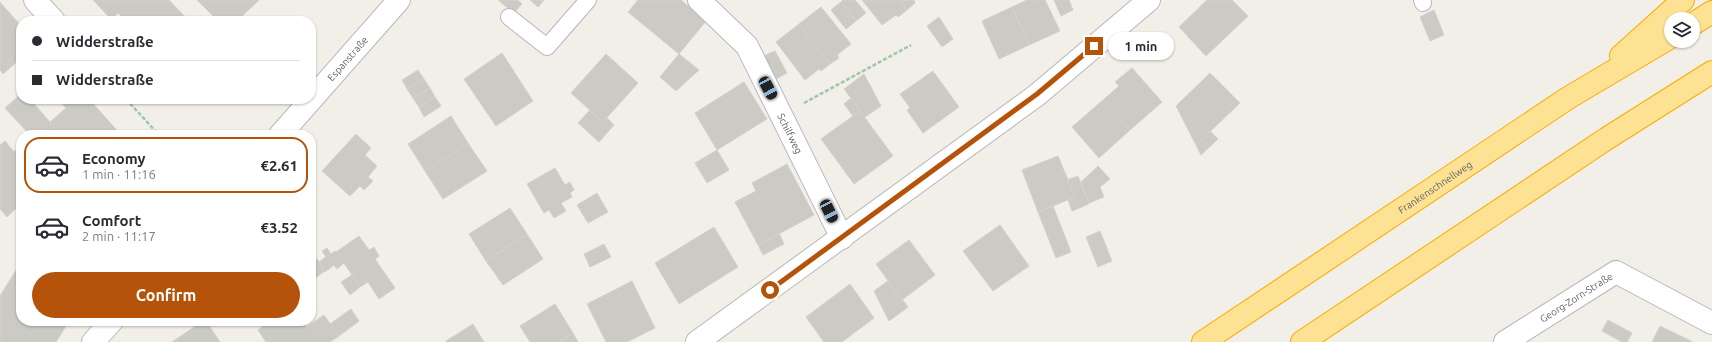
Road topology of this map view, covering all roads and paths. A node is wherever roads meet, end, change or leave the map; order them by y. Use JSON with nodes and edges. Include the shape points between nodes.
{"nodes":[{"id":1,"x":35,"y":0,"type":"edge"},
{"id":2,"x":399,"y":0,"type":"edge"},
{"id":3,"x":588,"y":0,"type":"edge"},
{"id":4,"x":699,"y":0,"type":"edge"},
{"id":5,"x":1149,"y":0,"type":"edge"},
{"id":6,"x":1683,"y":0,"type":"edge"},
{"id":7,"x":1712,"y":12,"type":"edge"},
{"id":8,"x":49,"y":16,"type":"edge"},
{"id":9,"x":509,"y":17,"type":"dead end"},
{"id":10,"x":1700,"y":20,"type":"edge"},
{"id":11,"x":1664,"y":41,"type":"edge"},
{"id":12,"x":911,"y":45,"type":"dead end"},
{"id":13,"x":1712,"y":72,"type":"edge"},
{"id":14,"x":1588,"y":86,"type":"junction"},
{"id":15,"x":1712,"y":90,"type":"edge"},
{"id":16,"x":316,"y":94,"type":"edge"},
{"id":17,"x":131,"y":104,"type":"edge"},
{"id":18,"x":307,"y":104,"type":"edge"},
{"id":19,"x":783,"y":115,"type":"junction"},
{"id":20,"x":154,"y":130,"type":"edge"},
{"id":21,"x":284,"y":130,"type":"edge"},
{"id":22,"x":1606,"y":139,"type":"junction"},
{"id":23,"x":842,"y":238,"type":"junction"},
{"id":24,"x":1712,"y":323,"type":"edge"},
{"id":25,"x":107,"y":326,"type":"edge"},
{"id":26,"x":1525,"y":334,"type":"edge"},
{"id":27,"x":93,"y":342,"type":"edge"},
{"id":28,"x":697,"y":342,"type":"edge"},
{"id":29,"x":1203,"y":342,"type":"edge"},
{"id":30,"x":1302,"y":342,"type":"edge"},
{"id":31,"x":1505,"y":342,"type":"edge"}],
"edges":[{"from":1,"to":8,"type":"street"},
{"from":2,"to":16,"type":"street","name":"Espanstraße"},
{"from":3,"to":9,"type":"lane","via":[[547,47]]},
{"from":4,"to":19,"type":"street","name":"Schilfweg","via":[[747,46]]},
{"from":5,"to":23,"type":"street","via":[[1037,94]]},
{"from":6,"to":14,"type":"highway"},
{"from":7,"to":10,"type":"highway"},
{"from":11,"to":14,"type":"highway","name":"Frankenschnellweg"},
{"from":12,"to":19,"type":"path"},
{"from":13,"to":22,"type":"highway"},
{"from":14,"to":29,"type":"highway","name":"Frankenschnellweg"},
{"from":15,"to":22,"type":"highway"},
{"from":17,"to":20,"type":"path"},
{"from":18,"to":21,"type":"street","name":"Espanstraße"},
{"from":19,"to":23,"type":"street","name":"Schilfweg"},
{"from":22,"to":30,"type":"highway"},
{"from":23,"to":28,"type":"street"},
{"from":24,"to":26,"type":"street","name":"Georg-Zorn-Straße","via":[[1616,272]]},
{"from":25,"to":27,"type":"street"},
{"from":26,"to":31,"type":"street","name":"Georg-Zorn-Straße"}]}
